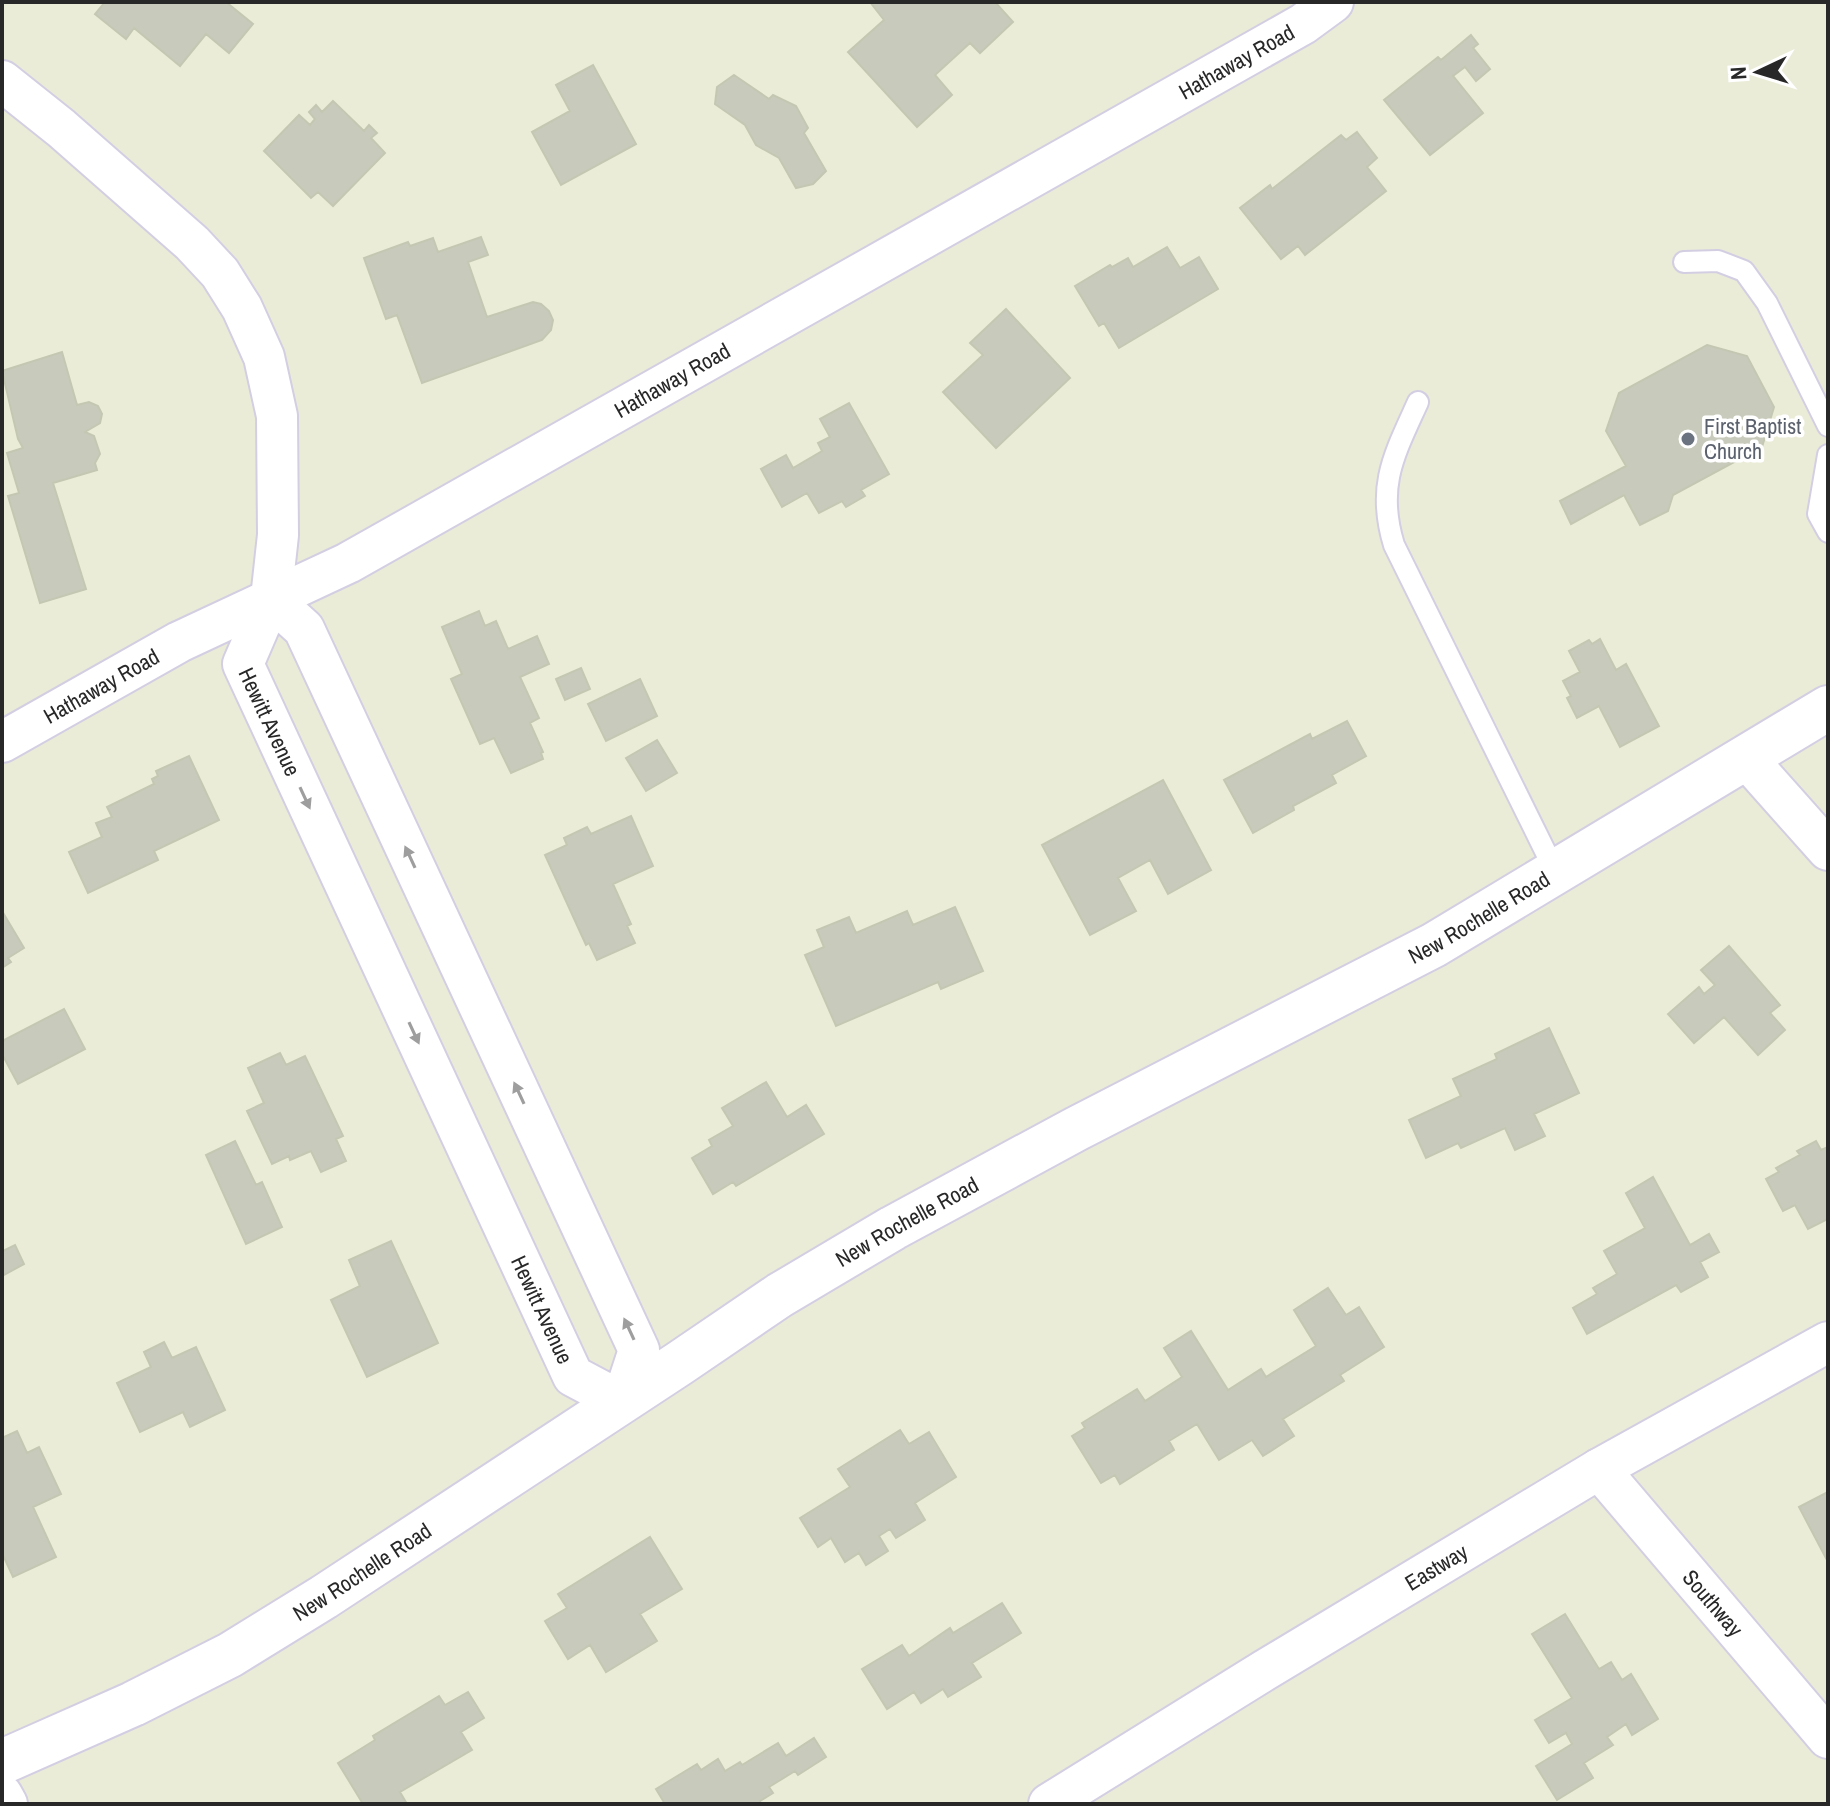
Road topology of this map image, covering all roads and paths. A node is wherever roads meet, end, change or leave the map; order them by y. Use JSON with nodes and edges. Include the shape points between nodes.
{"nodes":[{"id":1,"x":1333,"y":2,"type":"edge"},
{"id":2,"x":2,"y":81,"type":"edge"},
{"id":3,"x":1684,"y":262,"type":"dead end"},
{"id":4,"x":1418,"y":402,"type":"dead end"},
{"id":5,"x":1828,"y":426,"type":"edge"},
{"id":6,"x":1828,"y":455,"type":"edge"},
{"id":7,"x":1828,"y":532,"type":"edge"},
{"id":8,"x":271,"y":599,"type":"junction"},
{"id":9,"x":1828,"y":708,"type":"edge"},
{"id":10,"x":2,"y":742,"type":"edge"},
{"id":11,"x":1747,"y":759,"type":"junction"},
{"id":12,"x":1828,"y":850,"type":"edge"},
{"id":13,"x":1556,"y":873,"type":"junction"},
{"id":14,"x":1828,"y":1342,"type":"edge"},
{"id":15,"x":622,"y":1402,"type":"junction"},
{"id":16,"x":1599,"y":1469,"type":"junction"},
{"id":17,"x":1828,"y":1738,"type":"edge"},
{"id":18,"x":2,"y":1762,"type":"edge"},
{"id":19,"x":2,"y":1795,"type":"edge"},
{"id":20,"x":7,"y":1804,"type":"edge"},
{"id":21,"x":1049,"y":1804,"type":"edge"}],
"edges":[{"from":1,"to":8,"type":"street","name":"Hathaway Road","via":[[1303,24],[348,563]]},
{"from":2,"to":8,"type":"street","name":"Hewitt Avenue","via":[[192,243],[242,308],[264,357],[277,416],[280,505]]},
{"from":3,"to":5,"type":"lane","via":[[1718,261],[1744,271],[1767,303]]},
{"from":4,"to":13,"type":"lane","via":[[1387,475],[1387,521],[1394,545]]},
{"from":6,"to":7,"type":"lane","via":[[1818,514]]},
{"from":8,"to":10,"type":"street","name":"Hathaway Road","via":[[179,642]]},
{"from":15,"to":8,"type":"street","one_way":true,"via":[[639,1350],[304,629]]},
{"from":8,"to":15,"type":"street","name":"Hewitt Avenue","one_way":true,"via":[[243,664],[573,1376]]},
{"from":9,"to":11,"type":"main road","name":"New Rochelle Road"},
{"from":11,"to":12,"type":"street"},
{"from":11,"to":13,"type":"main road","name":"New Rochelle Road"},
{"from":13,"to":15,"type":"main road","name":"New Rochelle Road","via":[[1434,945],[893,1228],[780,1295]]},
{"from":14,"to":16,"type":"street","name":"Eastway"},
{"from":15,"to":18,"type":"main road","name":"New Rochelle Road","via":[[230,1655]]},
{"from":16,"to":17,"type":"street","name":"Southway"},
{"from":16,"to":21,"type":"street","name":"Eastway"},
{"from":19,"to":20,"type":"street"}]}
